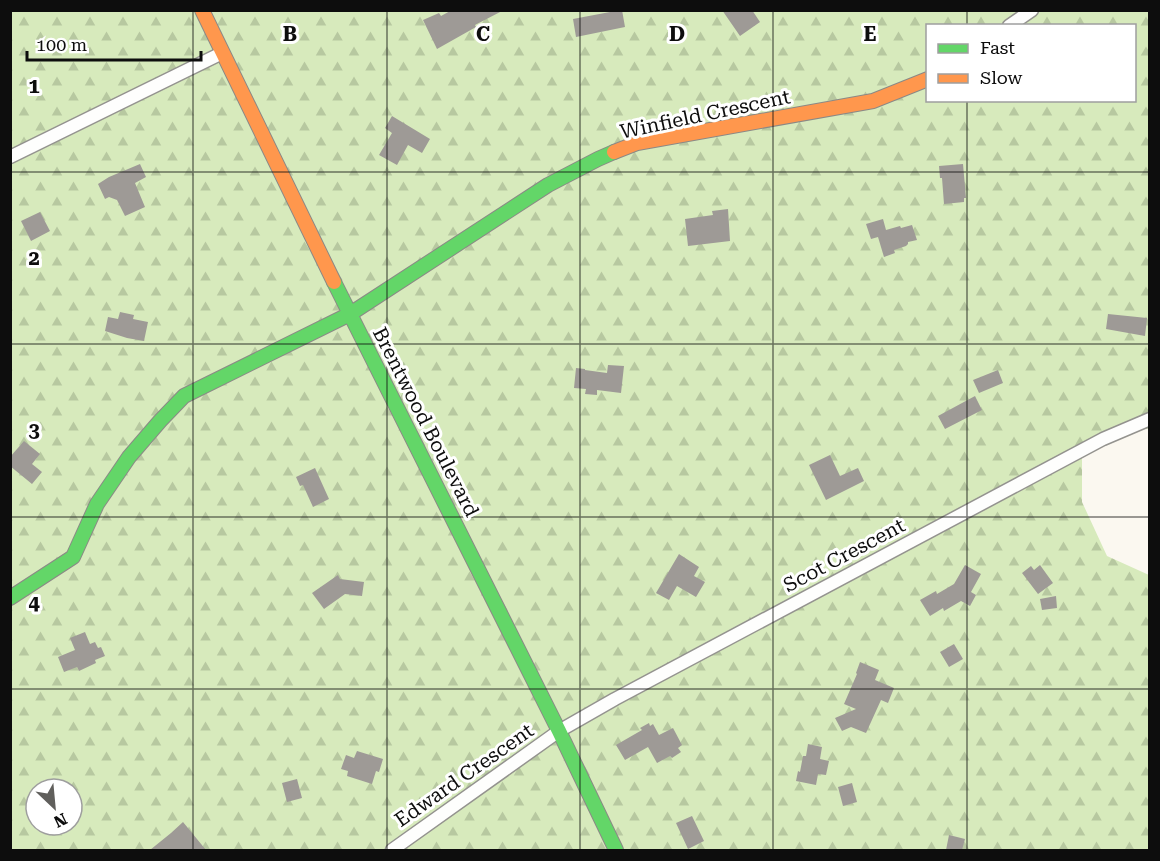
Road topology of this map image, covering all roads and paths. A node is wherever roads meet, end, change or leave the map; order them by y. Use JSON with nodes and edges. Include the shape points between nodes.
{"nodes":[{"id":1,"x":202,"y":10,"type":"edge"},
{"id":2,"x":1032,"y":10,"type":"edge"},
{"id":3,"x":1013,"y":24,"type":"edge"},
{"id":4,"x":222,"y":53,"type":"junction"},
{"id":5,"x":926,"y":79,"type":"edge"},
{"id":6,"x":10,"y":157,"type":"edge"},
{"id":7,"x":350,"y":314,"type":"junction"},
{"id":8,"x":1149,"y":419,"type":"edge"},
{"id":9,"x":10,"y":598,"type":"edge"},
{"id":10,"x":559,"y":731,"type":"junction"},
{"id":11,"x":392,"y":850,"type":"edge"},
{"id":12,"x":616,"y":850,"type":"edge"}],
"edges":[{"from":1,"to":4,"type":"street","name":"Brentwood Boulevard"},
{"from":2,"to":3,"type":"street"},
{"from":4,"to":6,"type":"street"},
{"from":4,"to":7,"type":"street","name":"Brentwood Boulevard"},
{"from":5,"to":7,"type":"street","name":"Winfield Crescent","via":[[873,101],[637,143],[548,185]]},
{"from":7,"to":9,"type":"street","name":"Winfield Crescent","via":[[184,396],[129,457],[97,504],[73,557]]},
{"from":7,"to":10,"type":"street","name":"Brentwood Boulevard"},
{"from":8,"to":10,"type":"street","name":"Scot Crescent","via":[[1103,439]]},
{"from":10,"to":11,"type":"street","name":"Edward Crescent"},
{"from":10,"to":12,"type":"street","name":"Brentwood Boulevard"}]}
